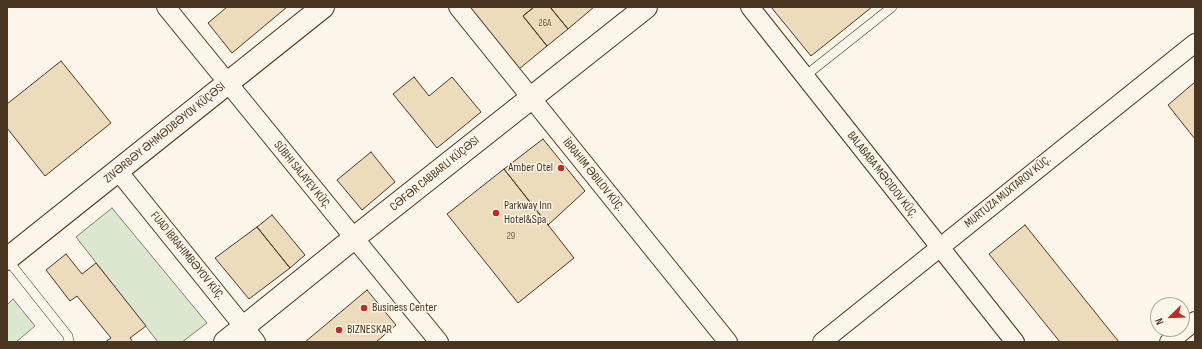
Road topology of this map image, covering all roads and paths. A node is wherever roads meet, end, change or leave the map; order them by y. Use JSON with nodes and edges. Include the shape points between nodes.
{"nodes":[{"id":1,"x":166,"y":7,"type":"edge"},
{"id":2,"x":323,"y":7,"type":"edge"},
{"id":3,"x":458,"y":7,"type":"edge"},
{"id":4,"x":646,"y":7,"type":"edge"},
{"id":5,"x":750,"y":7,"type":"edge"},
{"id":6,"x":892,"y":7,"type":"edge"},
{"id":7,"x":1195,"y":43,"type":"edge"},
{"id":8,"x":805,"y":76,"type":"junction"},
{"id":9,"x":228,"y":83,"type":"junction"},
{"id":10,"x":530,"y":98,"type":"junction"},
{"id":11,"x":118,"y":171,"type":"junction"},
{"id":12,"x":354,"y":238,"type":"junction"},
{"id":13,"x":940,"y":247,"type":"junction"},
{"id":14,"x":7,"y":259,"type":"edge"},
{"id":15,"x":1195,"y":321,"type":"edge"},
{"id":16,"x":250,"y":334,"type":"edge"},
{"id":17,"x":69,"y":342,"type":"edge"},
{"id":18,"x":225,"y":342,"type":"edge"},
{"id":19,"x":439,"y":342,"type":"edge"},
{"id":20,"x":728,"y":342,"type":"edge"},
{"id":21,"x":822,"y":342,"type":"edge"},
{"id":22,"x":1015,"y":342,"type":"edge"},
{"id":23,"x":1169,"y":342,"type":"edge"}],
"edges":[{"from":1,"to":9,"type":"street","name":"SÜBHI SALAYEV KÜÇ."},
{"from":2,"to":9,"type":"main road","name":"ZIVƏRBƏY ƏHMƏDBƏYOV KÜÇƏSI"},
{"from":3,"to":10,"type":"street","name":"İBRAHIM ƏBILOV KÜÇ."},
{"from":4,"to":10,"type":"main road"},
{"from":5,"to":8,"type":"street","name":"BALABABA MƏCIDOV KÜÇ."},
{"from":6,"to":8,"type":"lane"},
{"from":7,"to":13,"type":"street","name":"MURTUZA MUXTAROV KÜÇ."},
{"from":8,"to":13,"type":"street","name":"BALABABA MƏCIDOV KÜÇ."},
{"from":9,"to":11,"type":"main road","name":"ZIVƏRBƏY ƏHMƏDBƏYOV KÜÇƏSI"},
{"from":9,"to":12,"type":"street","name":"SÜBHI SALAYEV KÜÇ."},
{"from":10,"to":12,"type":"main road"},
{"from":10,"to":20,"type":"street","name":"İBRAHIM ƏBILOV KÜÇ."},
{"from":11,"to":14,"type":"main road","name":"ZIVƏRBƏY ƏHMƏDBƏYOV KÜÇƏSI"},
{"from":11,"to":16,"type":"street","name":"FUAD İBRAHIMBƏYOV KÜÇ."},
{"from":12,"to":16,"type":"main road"},
{"from":12,"to":19,"type":"street","name":"SÜBHI SALAYEV KÜÇ."},
{"from":13,"to":21,"type":"street","name":"MURTUZA MUXTAROV KÜÇ."},
{"from":13,"to":22,"type":"street","name":"BALABABA MƏCIDOV KÜÇ."},
{"from":14,"to":17,"type":"lane","via":[[68,336]]},
{"from":15,"to":23,"type":"street"},
{"from":16,"to":18,"type":"main road"}]}
